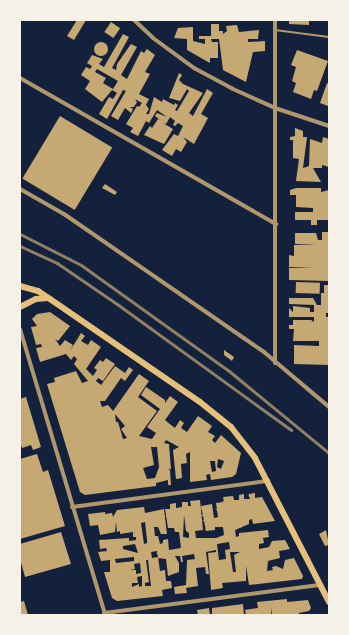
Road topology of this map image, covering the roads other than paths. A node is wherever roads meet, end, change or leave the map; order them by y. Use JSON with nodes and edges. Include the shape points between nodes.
{"nodes":[{"id":1,"x":134,"y":20,"type":"edge"},
{"id":2,"x":275,"y":20,"type":"edge"},
{"id":3,"x":275,"y":30,"type":"junction"},
{"id":4,"x":329,"y":37,"type":"edge"},
{"id":5,"x":20,"y":78,"type":"edge"},
{"id":6,"x":275,"y":108,"type":"junction"},
{"id":7,"x":329,"y":126,"type":"edge"},
{"id":8,"x":20,"y":189,"type":"edge"},
{"id":9,"x":276,"y":224,"type":"junction"},
{"id":10,"x":20,"y":286,"type":"edge"},
{"id":11,"x":50,"y":298,"type":"junction"},
{"id":12,"x":20,"y":307,"type":"edge"},
{"id":13,"x":20,"y":331,"type":"edge"},
{"id":14,"x":275,"y":362,"type":"junction"},
{"id":15,"x":329,"y":407,"type":"edge"},
{"id":16,"x":268,"y":481,"type":"junction"},
{"id":17,"x":72,"y":507,"type":"junction"},
{"id":18,"x":320,"y":585,"type":"junction"},
{"id":19,"x":329,"y":602,"type":"edge"},
{"id":20,"x":105,"y":614,"type":"edge"}],
"edges":[{"from":1,"to":6,"type":"street","via":[[153,38],[194,68]]},
{"from":2,"to":3,"type":"street"},
{"from":3,"to":4,"type":"lane"},
{"from":3,"to":6,"type":"street"},
{"from":5,"to":9,"type":"street"},
{"from":6,"to":7,"type":"street"},
{"from":6,"to":9,"type":"street"},
{"from":8,"to":14,"type":"street","via":[[101,240]]},
{"from":9,"to":14,"type":"street"},
{"from":10,"to":11,"type":"main road","via":[[38,291]]},
{"from":11,"to":12,"type":"main road","via":[[36,299]]},
{"from":11,"to":16,"type":"main road","via":[[218,416],[245,442]]},
{"from":13,"to":17,"type":"street"},
{"from":14,"to":15,"type":"street"},
{"from":16,"to":17,"type":"street"},
{"from":16,"to":18,"type":"main road"},
{"from":17,"to":20,"type":"street"},
{"from":18,"to":19,"type":"main road"},
{"from":18,"to":20,"type":"street"}]}
